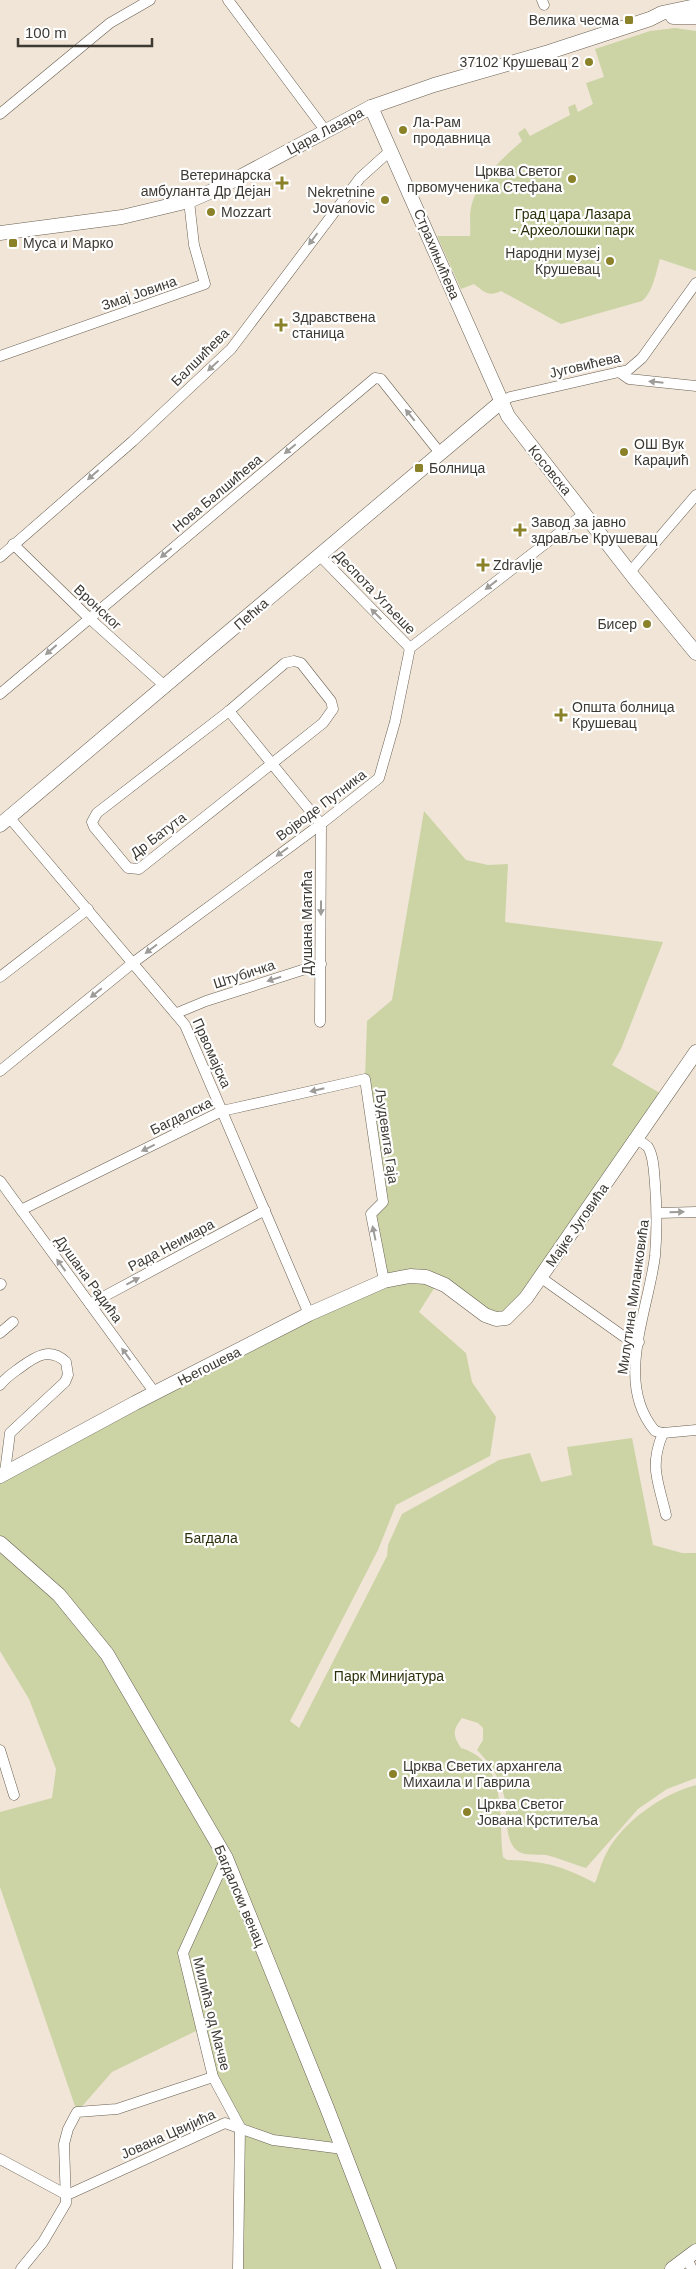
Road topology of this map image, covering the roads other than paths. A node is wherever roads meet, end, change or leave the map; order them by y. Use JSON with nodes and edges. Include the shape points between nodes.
{"nodes":[{"id":1,"x":150,"y":0,"type":"edge"},
{"id":2,"x":228,"y":0,"type":"edge"},
{"id":3,"x":681,"y":4,"type":"edge"},
{"id":4,"x":696,"y":6,"type":"edge"},
{"id":5,"x":696,"y":17,"type":"edge"},
{"id":6,"x":650,"y":19,"type":"junction"},
{"id":7,"x":371,"y":107,"type":"junction"},
{"id":8,"x":0,"y":114,"type":"edge"},
{"id":9,"x":325,"y":130,"type":"junction"},
{"id":10,"x":391,"y":150,"type":"junction"},
{"id":11,"x":189,"y":201,"type":"junction"},
{"id":12,"x":0,"y":233,"type":"edge"},
{"id":13,"x":696,"y":283,"type":"edge"},
{"id":14,"x":0,"y":356,"type":"edge"},
{"id":15,"x":619,"y":372,"type":"junction"},
{"id":16,"x":696,"y":386,"type":"edge"},
{"id":17,"x":501,"y":402,"type":"junction"},
{"id":18,"x":440,"y":453,"type":"junction"},
{"id":19,"x":696,"y":495,"type":"edge"},
{"id":20,"x":585,"y":513,"type":"junction"},
{"id":21,"x":13,"y":544,"type":"junction"},
{"id":22,"x":320,"y":556,"type":"junction"},
{"id":23,"x":0,"y":557,"type":"edge"},
{"id":24,"x":630,"y":572,"type":"junction"},
{"id":25,"x":88,"y":618,"type":"junction"},
{"id":26,"x":410,"y":648,"type":"junction"},
{"id":27,"x":696,"y":653,"type":"edge"},
{"id":28,"x":166,"y":687,"type":"junction"},
{"id":29,"x":0,"y":694,"type":"edge"},
{"id":30,"x":229,"y":711,"type":"junction"},
{"id":31,"x":270,"y":764,"type":"junction"},
{"id":32,"x":5,"y":821,"type":"edge"},
{"id":33,"x":321,"y":824,"type":"junction"},
{"id":34,"x":88,"y":908,"type":"junction"},
{"id":35,"x":134,"y":962,"type":"junction"},
{"id":36,"x":321,"y":964,"type":"junction"},
{"id":37,"x":0,"y":977,"type":"edge"},
{"id":38,"x":177,"y":1013,"type":"junction"},
{"id":39,"x":320,"y":1022,"type":"dead end"},
{"id":40,"x":696,"y":1052,"type":"edge"},
{"id":41,"x":0,"y":1070,"type":"edge"},
{"id":42,"x":364,"y":1079,"type":"joint"},
{"id":43,"x":222,"y":1111,"type":"junction"},
{"id":44,"x":636,"y":1138,"type":"junction"},
{"id":45,"x":0,"y":1181,"type":"edge"},
{"id":46,"x":21,"y":1210,"type":"junction"},
{"id":47,"x":265,"y":1210,"type":"junction"},
{"id":48,"x":696,"y":1212,"type":"edge"},
{"id":49,"x":658,"y":1213,"type":"junction"},
{"id":50,"x":426,"y":1277,"type":"joint"},
{"id":51,"x":540,"y":1277,"type":"junction"},
{"id":52,"x":384,"y":1281,"type":"junction"},
{"id":53,"x":90,"y":1304,"type":"junction"},
{"id":54,"x":309,"y":1314,"type":"junction"},
{"id":55,"x":13,"y":1322,"type":"dead end"},
{"id":56,"x":0,"y":1334,"type":"edge"},
{"id":57,"x":639,"y":1342,"type":"junction"},
{"id":58,"x":0,"y":1385,"type":"edge"},
{"id":59,"x":155,"y":1394,"type":"junction"},
{"id":60,"x":696,"y":1430,"type":"edge"},
{"id":61,"x":659,"y":1432,"type":"junction"},
{"id":62,"x":3,"y":1474,"type":"edge"},
{"id":63,"x":666,"y":1515,"type":"dead end"},
{"id":64,"x":0,"y":1543,"type":"edge"},
{"id":65,"x":0,"y":1750,"type":"edge"},
{"id":66,"x":14,"y":1795,"type":"dead end"},
{"id":67,"x":226,"y":1858,"type":"junction"},
{"id":68,"x":213,"y":2077,"type":"junction"},
{"id":69,"x":240,"y":2127,"type":"junction"},
{"id":70,"x":343,"y":2149,"type":"junction"},
{"id":71,"x":0,"y":2159,"type":"edge"},
{"id":72,"x":67,"y":2195,"type":"junction"},
{"id":73,"x":692,"y":2259,"type":"edge"},
{"id":74,"x":21,"y":2269,"type":"edge"},
{"id":75,"x":238,"y":2269,"type":"edge"},
{"id":76,"x":389,"y":2269,"type":"edge"},
{"id":77,"x":672,"y":2269,"type":"edge"}],
"edges":[{"from":1,"to":8,"type":"street","via":[[110,23]]},
{"from":2,"to":9,"type":"street"},
{"from":3,"to":4,"type":"street","name":"Цара Лазара"},
{"from":3,"to":6,"type":"street","name":"Цара Лазара"},
{"from":5,"to":6,"type":"street","name":"Цара Лазара"},
{"from":6,"to":7,"type":"street","name":"Цара Лазара"},
{"from":7,"to":9,"type":"street","name":"Цара Лазара"},
{"from":7,"to":10,"type":"street","name":"Страхињићева"},
{"from":9,"to":11,"type":"street","name":"Цара Лазара","via":[[222,187]]},
{"from":10,"to":17,"type":"street","name":"Страхињићева"},
{"from":10,"to":21,"type":"street","name":"Балшићева","one_way":true,"via":[[360,178],[231,349],[133,441]]},
{"from":11,"to":12,"type":"street","name":"Цара Лазара","via":[[122,217]]},
{"from":11,"to":14,"type":"street","name":"Змај Јовина","via":[[194,245],[206,284]]},
{"from":13,"to":15,"type":"street","name":"Југовићева","via":[[642,358],[628,370]]},
{"from":16,"to":15,"type":"street","one_way":true,"via":[[629,379]]},
{"from":15,"to":17,"type":"street","name":"Југовићева","via":[[510,397]]},
{"from":17,"to":18,"type":"street","name":"Пећка"},
{"from":17,"to":20,"type":"street","name":"Косовска","via":[[516,426]]},
{"from":18,"to":22,"type":"street","name":"Пећка"},
{"from":18,"to":25,"type":"street","name":"Нова Балшићева","one_way":true,"via":[[381,379],[375,378]]},
{"from":19,"to":24,"type":"street"},
{"from":20,"to":24,"type":"street","name":"Косовска"},
{"from":20,"to":26,"type":"street","one_way":true},
{"from":21,"to":23,"type":"street","name":"Балшићева"},
{"from":21,"to":25,"type":"street","name":"Вронског"},
{"from":26,"to":22,"type":"street","name":"Деспота Угљеше","one_way":true},
{"from":22,"to":28,"type":"street","name":"Пећка"},
{"from":24,"to":27,"type":"street","name":"Косовска"},
{"from":25,"to":28,"type":"street","name":"Вронског"},
{"from":25,"to":29,"type":"street","name":"Нова Балшићева","one_way":true},
{"from":26,"to":33,"type":"street","name":"Војводе Путника","via":[[379,778]]},
{"from":28,"to":32,"type":"street","name":"Пећка"},
{"from":30,"to":31,"type":"street"},
{"from":30,"to":31,"type":"street","name":"Др Батута","via":[[285,663],[301,663],[316,680],[331,701],[332,709],[313,732]]},
{"from":30,"to":31,"type":"street","name":"Др Батута","via":[[96,813],[94,827],[128,868],[139,869]]},
{"from":31,"to":33,"type":"street"},
{"from":32,"to":34,"type":"street","name":"Првомајска"},
{"from":33,"to":35,"type":"street","name":"Војводе Путника","one_way":true},
{"from":33,"to":36,"type":"street","name":"Душана Матића","one_way":true},
{"from":34,"to":35,"type":"street","name":"Првомајска"},
{"from":34,"to":37,"type":"street"},
{"from":35,"to":38,"type":"street","name":"Првомајска"},
{"from":35,"to":41,"type":"street","name":"Војводе Путника","one_way":true},
{"from":36,"to":38,"type":"street","name":"Штубичка","one_way":true},
{"from":36,"to":39,"type":"street","name":"Душана Матића"},
{"from":38,"to":43,"type":"street","name":"Првомајска","via":[[196,1047]]},
{"from":40,"to":44,"type":"street","name":"Мајке Југовића"},
{"from":42,"to":43,"type":"street","name":"Багдалска","one_way":true},
{"from":52,"to":42,"type":"street","name":"Људевита Гаја","one_way":true,"via":[[370,1214],[383,1202]]},
{"from":43,"to":46,"type":"street","name":"Багдалска","one_way":true},
{"from":43,"to":47,"type":"street","name":"Првомајска"},
{"from":44,"to":49,"type":"street","name":"Милутина Миланковића","via":[[648,1147],[653,1164]]},
{"from":44,"to":51,"type":"street","name":"Мајке Југовића"},
{"from":45,"to":46,"type":"street","name":"Душана Радића"},
{"from":53,"to":46,"type":"street","name":"Душана Радића","one_way":true},
{"from":53,"to":47,"type":"street","name":"Рада Неимара","one_way":true},
{"from":47,"to":54,"type":"street","name":"Првомајска"},
{"from":49,"to":48,"type":"street","one_way":true},
{"from":49,"to":57,"type":"street","name":"Милутина Миланковића","via":[[654,1261]]},
{"from":50,"to":51,"type":"street","name":"Мајке Југовића","via":[[445,1285],[485,1315],[496,1319],[506,1318],[516,1310]]},
{"from":50,"to":52,"type":"street","name":"Његошева","via":[[410,1276]]},
{"from":51,"to":57,"type":"street","via":[[623,1336]]},
{"from":52,"to":54,"type":"street","name":"Његошева"},
{"from":59,"to":53,"type":"street","name":"Душана Радића","one_way":true},
{"from":54,"to":59,"type":"street","name":"Његошева"},
{"from":55,"to":56,"type":"street"},
{"from":57,"to":61,"type":"street","name":"Милутина Миланковића","via":[[634,1373],[635,1393],[640,1409]]},
{"from":58,"to":62,"type":"street","via":[[38,1355],[50,1353],[66,1362],[68,1375],[65,1382],[10,1433]]},
{"from":59,"to":62,"type":"street","name":"Његошева"},
{"from":60,"to":61,"type":"street"},
{"from":61,"to":63,"type":"street","via":[[654,1465]]},
{"from":64,"to":67,"type":"street","name":"Багдалски венац","via":[[59,1595],[107,1654]]},
{"from":65,"to":66,"type":"street"},
{"from":67,"to":68,"type":"street","name":"Милића од Мачве","via":[[183,1954]]},
{"from":67,"to":70,"type":"street","name":"Багдалски венац"},
{"from":68,"to":69,"type":"street","name":"Милића од Мачве"},
{"from":68,"to":72,"type":"street","via":[[117,2109],[77,2112],[64,2144]]},
{"from":69,"to":70,"type":"street","name":"Јована Цвијића","via":[[273,2140]]},
{"from":69,"to":72,"type":"street","name":"Јована Цвијића","via":[[225,2123]]},
{"from":69,"to":75,"type":"street","name":"Милића од Мачве"},
{"from":70,"to":76,"type":"street","name":"Багдалски венац"},
{"from":71,"to":72,"type":"street"},
{"from":72,"to":74,"type":"street","via":[[66,2203],[43,2242]]},
{"from":73,"to":77,"type":"street"}]}
